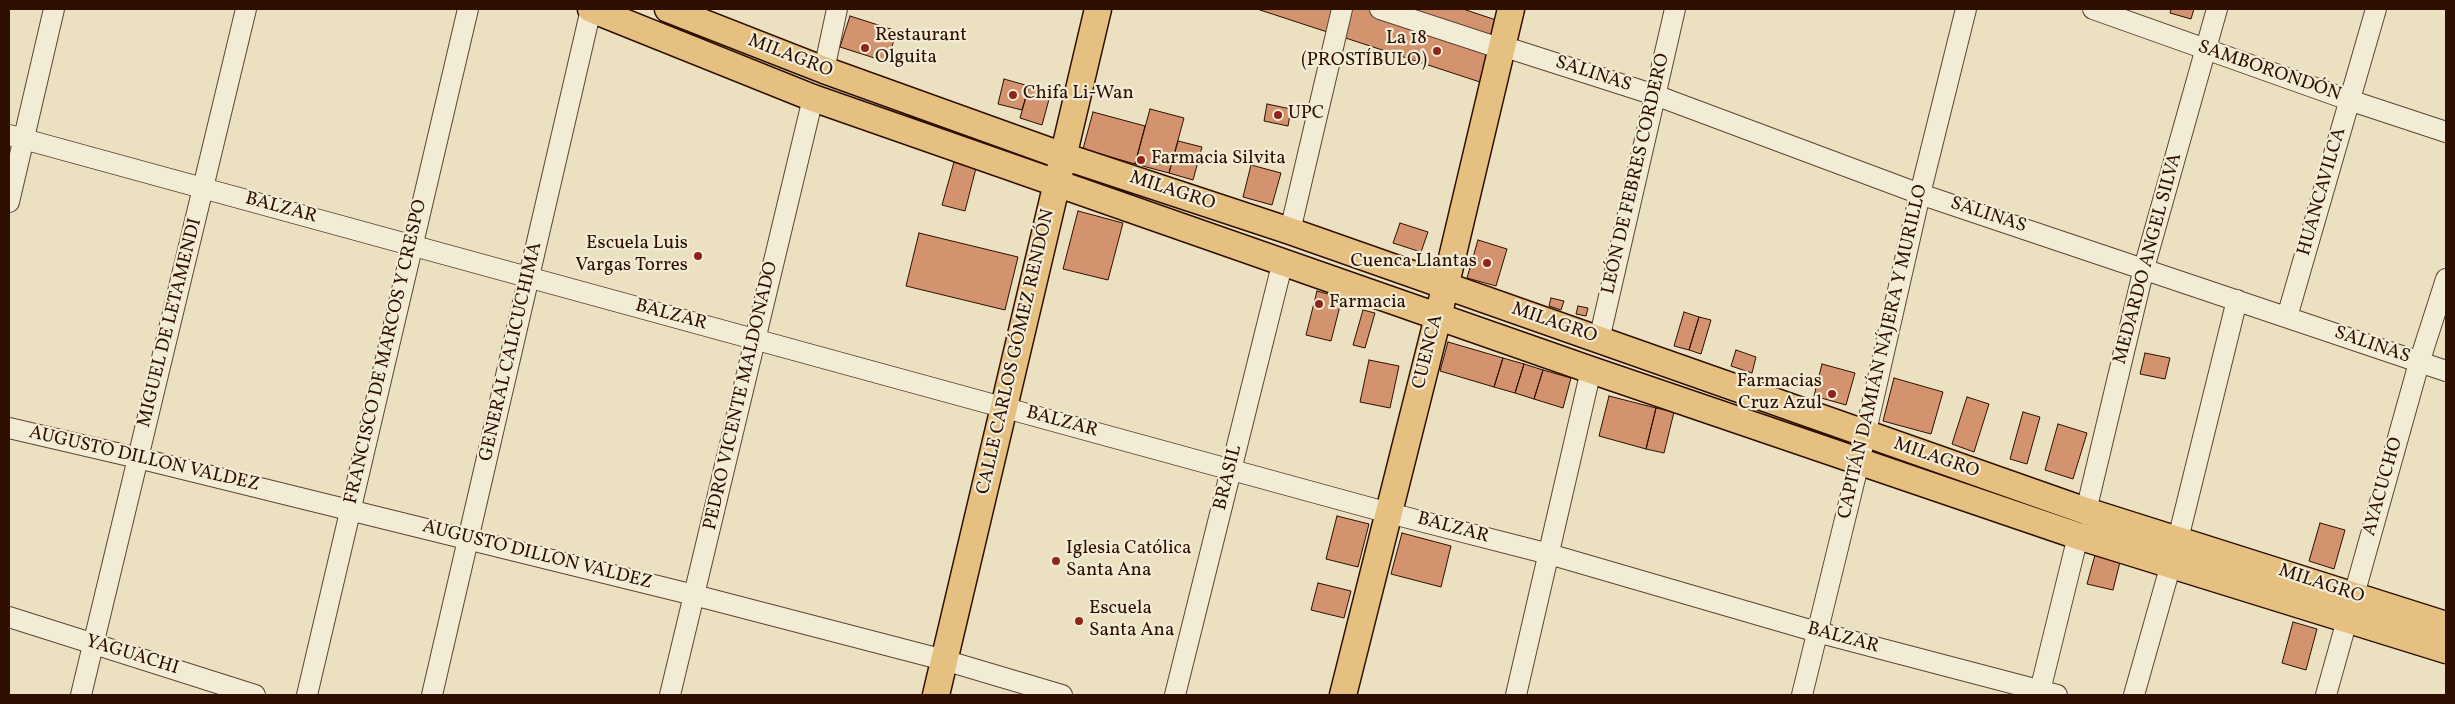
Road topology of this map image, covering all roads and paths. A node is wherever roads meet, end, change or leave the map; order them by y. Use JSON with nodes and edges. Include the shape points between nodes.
{"nodes":[{"id":1,"x":54,"y":9,"type":"edge"},
{"id":2,"x":246,"y":9,"type":"edge"},
{"id":3,"x":468,"y":9,"type":"edge"},
{"id":4,"x":591,"y":9,"type":"edge"},
{"id":5,"x":668,"y":9,"type":"edge"},
{"id":6,"x":837,"y":9,"type":"edge"},
{"id":7,"x":1098,"y":9,"type":"edge"},
{"id":8,"x":1342,"y":9,"type":"edge"},
{"id":9,"x":1380,"y":9,"type":"edge"},
{"id":10,"x":1511,"y":9,"type":"edge"},
{"id":11,"x":1675,"y":9,"type":"edge"},
{"id":12,"x":1966,"y":9,"type":"edge"},
{"id":13,"x":2093,"y":9,"type":"edge"},
{"id":14,"x":2217,"y":9,"type":"edge"},
{"id":15,"x":2376,"y":9,"type":"edge"},
{"id":16,"x":1497,"y":46,"type":"junction"},
{"id":17,"x":2206,"y":50,"type":"junction"},
{"id":18,"x":824,"y":70,"type":"junction"},
{"id":19,"x":1655,"y":95,"type":"junction"},
{"id":20,"x":814,"y":98,"type":"junction"},
{"id":21,"x":2350,"y":100,"type":"junction"},
{"id":22,"x":2446,"y":132,"type":"edge"},
{"id":23,"x":16,"y":137,"type":"edge"},
{"id":24,"x":1063,"y":156,"type":"junction"},
{"id":25,"x":1057,"y":183,"type":"junction"},
{"id":26,"x":203,"y":188,"type":"junction"},
{"id":27,"x":1920,"y":194,"type":"junction"},
{"id":28,"x":9,"y":202,"type":"edge"},
{"id":29,"x":1290,"y":232,"type":"junction"},
{"id":30,"x":412,"y":245,"type":"junction"},
{"id":31,"x":1283,"y":261,"type":"junction"},
{"id":32,"x":2144,"y":268,"type":"junction"},
{"id":33,"x":529,"y":277,"type":"junction"},
{"id":34,"x":2446,"y":279,"type":"edge"},
{"id":35,"x":1444,"y":286,"type":"junction"},
{"id":36,"x":2237,"y":300,"type":"junction"},
{"id":37,"x":1438,"y":317,"type":"junction"},
{"id":38,"x":2287,"y":317,"type":"junction"},
{"id":39,"x":756,"y":339,"type":"junction"},
{"id":40,"x":1599,"y":340,"type":"junction"},
{"id":41,"x":2420,"y":362,"type":"junction"},
{"id":42,"x":1592,"y":370,"type":"junction"},
{"id":43,"x":2446,"y":371,"type":"edge"},
{"id":44,"x":1005,"y":408,"type":"junction"},
{"id":45,"x":9,"y":428,"type":"edge"},
{"id":46,"x":1865,"y":433,"type":"junction"},
{"id":47,"x":138,"y":458,"type":"junction"},
{"id":48,"x":1859,"y":462,"type":"junction"},
{"id":49,"x":1231,"y":469,"type":"junction"},
{"id":50,"x":350,"y":510,"type":"junction"},
{"id":51,"x":2086,"y":511,"type":"junction"},
{"id":52,"x":1389,"y":512,"type":"junction"},
{"id":53,"x":2078,"y":536,"type":"junction"},
{"id":54,"x":468,"y":539,"type":"junction"},
{"id":55,"x":2178,"y":539,"type":"junction"},
{"id":56,"x":1549,"y":554,"type":"junction"},
{"id":57,"x":2171,"y":564,"type":"junction"},
{"id":58,"x":694,"y":595,"type":"junction"},
{"id":59,"x":2349,"y":608,"type":"junction"},
{"id":60,"x":9,"y":617,"type":"edge"},
{"id":61,"x":2446,"y":625,"type":"edge"},
{"id":62,"x":1817,"y":632,"type":"junction"},
{"id":63,"x":93,"y":644,"type":"junction"},
{"id":64,"x":2446,"y":650,"type":"edge"},
{"id":65,"x":944,"y":660,"type":"junction"},
{"id":66,"x":2045,"y":694,"type":"edge"},
{"id":67,"x":81,"y":695,"type":"edge"},
{"id":68,"x":255,"y":695,"type":"edge"},
{"id":69,"x":307,"y":695,"type":"edge"},
{"id":70,"x":432,"y":695,"type":"edge"},
{"id":71,"x":670,"y":695,"type":"edge"},
{"id":72,"x":936,"y":695,"type":"edge"},
{"id":73,"x":1062,"y":695,"type":"edge"},
{"id":74,"x":1176,"y":695,"type":"edge"},
{"id":75,"x":1343,"y":695,"type":"edge"},
{"id":76,"x":1516,"y":695,"type":"edge"},
{"id":77,"x":1802,"y":695,"type":"edge"},
{"id":78,"x":2134,"y":695,"type":"edge"},
{"id":79,"x":2326,"y":695,"type":"edge"}],
"edges":[{"from":1,"to":23,"type":"street"},
{"from":2,"to":26,"type":"street","name":"MIGUEL DE LETAMENDI"},
{"from":3,"to":30,"type":"street","name":"FRANCISCO DE MARCOS Y CRESPO"},
{"from":4,"to":20,"type":"main road","name":"MILAGRO"},
{"from":4,"to":33,"type":"street","name":"GENERAL CALICUCHIMA"},
{"from":5,"to":18,"type":"main road","name":"MILAGRO"},
{"from":6,"to":18,"type":"street"},
{"from":7,"to":24,"type":"main road","name":"CALLE CARLOS GÓMEZ RENDÓN"},
{"from":8,"to":29,"type":"street"},
{"from":9,"to":16,"type":"street","name":"SALINAS"},
{"from":10,"to":16,"type":"main road","name":"CUENCA"},
{"from":11,"to":19,"type":"street","name":"LEÓN DE FEBRES CORDERO"},
{"from":12,"to":27,"type":"street","name":"CAPITÁN DAMIÁN NÁJERA Y MURILLO"},
{"from":13,"to":17,"type":"street","name":"SAMBORONDÓN"},
{"from":14,"to":17,"type":"street","name":"MEDARDO ANGEL SILVA"},
{"from":15,"to":21,"type":"street","name":"HUANCAVILCA"},
{"from":16,"to":19,"type":"street","name":"SALINAS"},
{"from":16,"to":35,"type":"main road","name":"CUENCA"},
{"from":17,"to":21,"type":"street","name":"SAMBORONDÓN"},
{"from":17,"to":32,"type":"street","name":"MEDARDO ANGEL SILVA"},
{"from":18,"to":24,"type":"main road","name":"MILAGRO"},
{"from":19,"to":27,"type":"street","name":"SALINAS"},
{"from":19,"to":40,"type":"street","name":"LEÓN DE FEBRES CORDERO"},
{"from":20,"to":25,"type":"main road","name":"MILAGRO"},
{"from":20,"to":39,"type":"street","name":"PEDRO VICENTE MALDONADO"},
{"from":21,"to":22,"type":"street","name":"SAMBORONDÓN"},
{"from":21,"to":38,"type":"street","name":"HUANCAVILCA"},
{"from":23,"to":26,"type":"street","name":"BALZAR"},
{"from":23,"to":28,"type":"street"},
{"from":24,"to":25,"type":"main road","name":"CALLE CARLOS GÓMEZ RENDÓN"},
{"from":24,"to":29,"type":"main road","name":"MILAGRO"},
{"from":25,"to":31,"type":"main road","name":"MILAGRO"},
{"from":25,"to":44,"type":"main road","name":"CALLE CARLOS GÓMEZ RENDÓN"},
{"from":26,"to":30,"type":"street","name":"BALZAR"},
{"from":26,"to":47,"type":"street","name":"MIGUEL DE LETAMENDI"},
{"from":27,"to":32,"type":"street","name":"SALINAS"},
{"from":27,"to":46,"type":"street","name":"CAPITÁN DAMIÁN NÁJERA Y MURILLO"},
{"from":29,"to":35,"type":"main road","name":"MILAGRO"},
{"from":30,"to":33,"type":"street","name":"BALZAR"},
{"from":30,"to":50,"type":"street","name":"FRANCISCO DE MARCOS Y CRESPO"},
{"from":31,"to":37,"type":"main road","name":"MILAGRO"},
{"from":31,"to":49,"type":"street","name":"BRASIL"},
{"from":32,"to":36,"type":"street","name":"SALINAS"},
{"from":32,"to":51,"type":"street","name":"MEDARDO ANGEL SILVA"},
{"from":33,"to":39,"type":"street","name":"BALZAR"},
{"from":33,"to":54,"type":"street","name":"GENERAL CALICUCHIMA"},
{"from":34,"to":41,"type":"street","name":"AYACUCHO"},
{"from":35,"to":37,"type":"main road","name":"CUENCA"},
{"from":35,"to":40,"type":"main road","name":"MILAGRO"},
{"from":36,"to":38,"type":"street","name":"SALINAS"},
{"from":36,"to":55,"type":"street"},
{"from":37,"to":42,"type":"main road","name":"MILAGRO"},
{"from":37,"to":52,"type":"main road","name":"CUENCA"},
{"from":38,"to":41,"type":"street","name":"SALINAS"},
{"from":39,"to":44,"type":"street","name":"BALZAR"},
{"from":39,"to":58,"type":"street","name":"PEDRO VICENTE MALDONADO"},
{"from":40,"to":46,"type":"main road","name":"MILAGRO"},
{"from":41,"to":43,"type":"street","name":"SALINAS"},
{"from":41,"to":59,"type":"street","name":"AYACUCHO"},
{"from":42,"to":48,"type":"main road","name":"MILAGRO"},
{"from":42,"to":56,"type":"street"},
{"from":44,"to":49,"type":"street","name":"BALZAR"},
{"from":44,"to":65,"type":"main road","name":"CALLE CARLOS GÓMEZ RENDÓN"},
{"from":45,"to":47,"type":"street","name":"AUGUSTO DILLON VALDEZ"},
{"from":46,"to":48,"type":"street","name":"CAPITÁN DAMIÁN NÁJERA Y MURILLO"},
{"from":46,"to":51,"type":"main road","name":"MILAGRO"},
{"from":47,"to":50,"type":"street","name":"AUGUSTO DILLON VALDEZ"},
{"from":47,"to":63,"type":"street","name":"MIGUEL DE LETAMENDI"},
{"from":48,"to":53,"type":"main road","name":"MILAGRO"},
{"from":48,"to":62,"type":"street","name":"CAPITÁN DAMIÁN NÁJERA Y MURILLO"},
{"from":49,"to":52,"type":"street","name":"BALZAR"},
{"from":49,"to":74,"type":"street","name":"BRASIL"},
{"from":50,"to":54,"type":"street","name":"AUGUSTO DILLON VALDEZ"},
{"from":50,"to":69,"type":"street","name":"FRANCISCO DE MARCOS Y CRESPO"},
{"from":51,"to":55,"type":"main road","name":"MILAGRO"},
{"from":52,"to":56,"type":"street","name":"BALZAR"},
{"from":52,"to":75,"type":"main road","name":"CUENCA"},
{"from":53,"to":57,"type":"main road","name":"MILAGRO"},
{"from":53,"to":66,"type":"street"},
{"from":54,"to":58,"type":"street","name":"AUGUSTO DILLON VALDEZ"},
{"from":54,"to":70,"type":"street","name":"GENERAL CALICUCHIMA"},
{"from":55,"to":59,"type":"main road","name":"MILAGRO"},
{"from":56,"to":62,"type":"street","name":"BALZAR"},
{"from":56,"to":76,"type":"street"},
{"from":57,"to":59,"type":"main road","name":"MILAGRO"},
{"from":57,"to":78,"type":"street"},
{"from":58,"to":65,"type":"street","name":"AUGUSTO DILLON VALDEZ"},
{"from":58,"to":71,"type":"street","name":"PEDRO VICENTE MALDONADO"},
{"from":59,"to":61,"type":"main road","name":"MILAGRO"},
{"from":59,"to":64,"type":"main road","name":"MILAGRO"},
{"from":59,"to":79,"type":"street","name":"AYACUCHO"},
{"from":60,"to":63,"type":"street","name":"YAGUACHI"},
{"from":62,"to":66,"type":"street","name":"BALZAR"},
{"from":62,"to":77,"type":"street","name":"CAPITÁN DAMIÁN NÁJERA Y MURILLO"},
{"from":63,"to":67,"type":"street","name":"MIGUEL DE LETAMENDI"},
{"from":63,"to":68,"type":"street","name":"YAGUACHI"},
{"from":65,"to":72,"type":"main road","name":"CALLE CARLOS GÓMEZ RENDÓN"},
{"from":65,"to":73,"type":"street","name":"AUGUSTO DILLON VALDEZ"}]}
